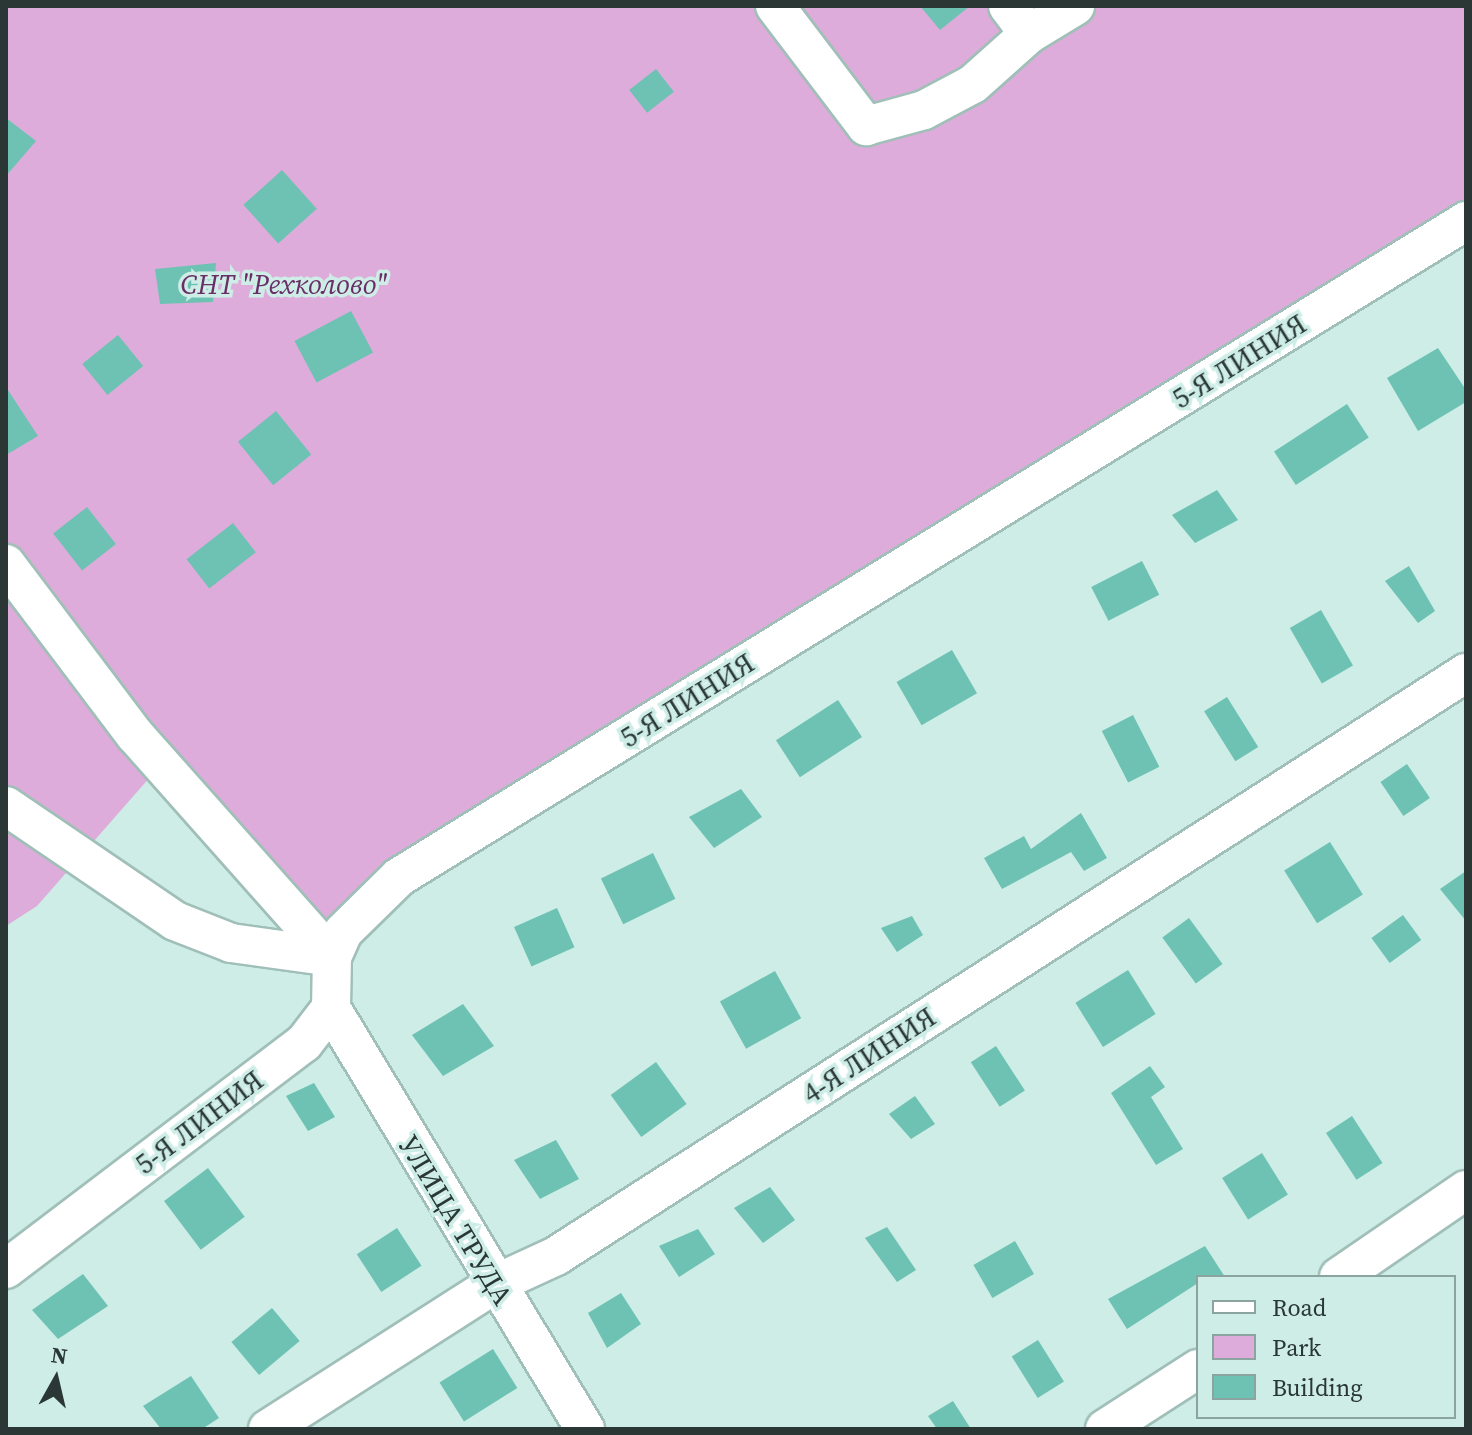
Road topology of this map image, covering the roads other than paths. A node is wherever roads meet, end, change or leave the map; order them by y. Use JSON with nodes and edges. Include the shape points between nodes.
{"nodes":[{"id":1,"x":775,"y":6,"type":"edge"},
{"id":2,"x":1075,"y":6,"type":"edge"},
{"id":3,"x":1018,"y":20,"type":"edge"},
{"id":4,"x":1460,"y":237,"type":"edge"},
{"id":5,"x":6,"y":564,"type":"edge"},
{"id":6,"x":1466,"y":673,"type":"edge"},
{"id":7,"x":6,"y":806,"type":"edge"},
{"id":8,"x":332,"y":957,"type":"junction"},
{"id":9,"x":331,"y":1008,"type":"junction"},
{"id":10,"x":1466,"y":1190,"type":"edge"},
{"id":11,"x":6,"y":1269,"type":"edge"},
{"id":12,"x":1342,"y":1275,"type":"edge"},
{"id":13,"x":493,"y":1285,"type":"junction"},
{"id":14,"x":1196,"y":1370,"type":"edge"},
{"id":15,"x":268,"y":1429,"type":"edge"},
{"id":16,"x":585,"y":1429,"type":"edge"},
{"id":17,"x":1105,"y":1429,"type":"edge"}],
"edges":[{"from":1,"to":3,"type":"street","via":[[866,126],[924,110],[973,84]]},
{"from":2,"to":3,"type":"street"},
{"from":4,"to":8,"type":"street","name":"5-Я ЛИНИЯ","via":[[399,877],[367,902]]},
{"from":5,"to":8,"type":"street","via":[[135,735]]},
{"from":6,"to":13,"type":"street","name":"4-Я ЛИНИЯ","via":[[556,1256]]},
{"from":7,"to":8,"type":"street","via":[[175,921],[231,943]]},
{"from":8,"to":9,"type":"street"},
{"from":9,"to":11,"type":"street","name":"5-Я ЛИНИЯ","via":[[304,1043]]},
{"from":9,"to":13,"type":"street","name":"УЛИЦА ТРУДА"},
{"from":10,"to":12,"type":"street"},
{"from":13,"to":15,"type":"street","name":"4-Я ЛИНИЯ"},
{"from":13,"to":16,"type":"street","name":"УЛИЦА ТРУДА"},
{"from":14,"to":17,"type":"street"}]}
